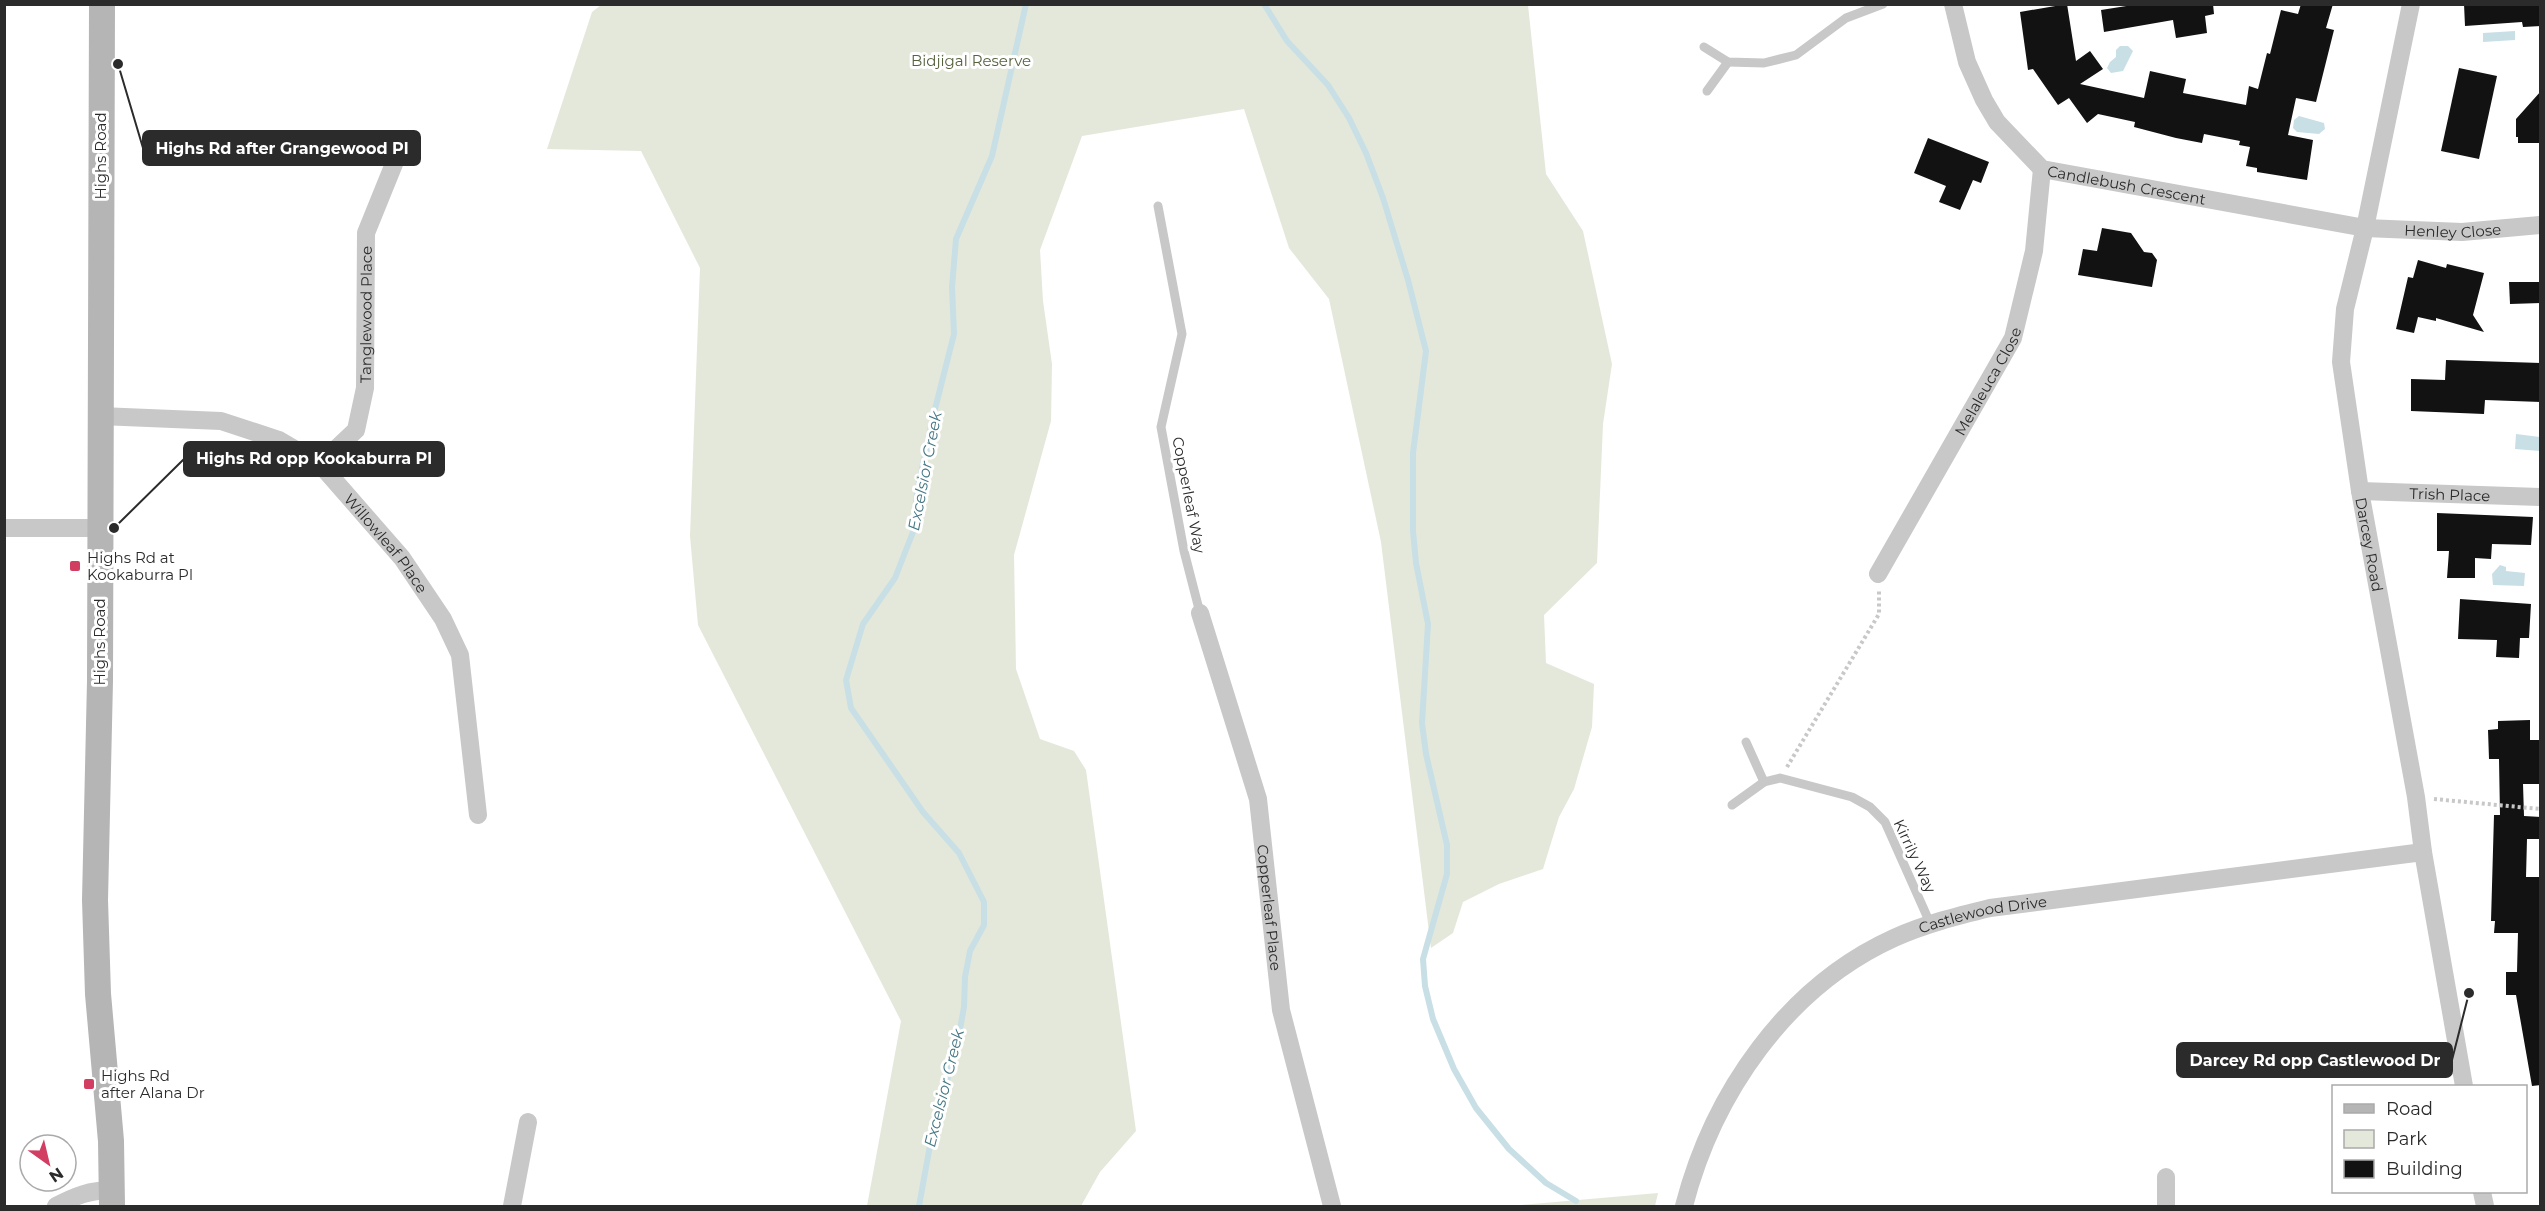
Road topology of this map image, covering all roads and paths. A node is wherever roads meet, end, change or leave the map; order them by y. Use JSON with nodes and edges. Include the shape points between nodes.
{"nodes":[{"id":1,"x":102,"y":4,"type":"edge"},
{"id":2,"x":1883,"y":4,"type":"edge"},
{"id":3,"x":1953,"y":4,"type":"edge"},
{"id":4,"x":2411,"y":4,"type":"edge"},
{"id":5,"x":1704,"y":47,"type":"dead end"},
{"id":6,"x":1728,"y":62,"type":"junction"},
{"id":7,"x":1707,"y":92,"type":"dead end"},
{"id":8,"x":398,"y":154,"type":"dead end"},
{"id":9,"x":2042,"y":169,"type":"junction"},
{"id":10,"x":1158,"y":206,"type":"dead end"},
{"id":11,"x":2541,"y":225,"type":"edge"},
{"id":12,"x":2365,"y":228,"type":"junction"},
{"id":13,"x":100,"y":416,"type":"junction"},
{"id":14,"x":320,"y":464,"type":"junction"},
{"id":15,"x":2360,"y":491,"type":"junction"},
{"id":16,"x":2541,"y":497,"type":"edge"},
{"id":17,"x":4,"y":528,"type":"edge"},
{"id":18,"x":99,"y":528,"type":"junction"},
{"id":19,"x":1878,"y":574,"type":"joint"},
{"id":20,"x":1200,"y":613,"type":"joint"},
{"id":21,"x":1746,"y":742,"type":"dead end"},
{"id":22,"x":1780,"y":778,"type":"junction"},
{"id":23,"x":1764,"y":782,"type":"junction"},
{"id":24,"x":2416,"y":797,"type":"junction"},
{"id":25,"x":1732,"y":805,"type":"dead end"},
{"id":26,"x":2541,"y":808,"type":"edge"},
{"id":27,"x":478,"y":815,"type":"dead end"},
{"id":28,"x":2423,"y":852,"type":"junction"},
{"id":29,"x":1930,"y":923,"type":"junction"},
{"id":30,"x":2463,"y":1085,"type":"edge"},
{"id":31,"x":528,"y":1122,"type":"dead end"},
{"id":32,"x":2166,"y":1177,"type":"dead end"},
{"id":33,"x":112,"y":1198,"type":"edge"},
{"id":34,"x":56,"y":1206,"type":"edge"},
{"id":35,"x":512,"y":1206,"type":"edge"},
{"id":36,"x":1332,"y":1206,"type":"edge"},
{"id":37,"x":1684,"y":1206,"type":"edge"},
{"id":38,"x":2166,"y":1206,"type":"edge"}],
"edges":[{"from":1,"to":13,"type":"street","name":"Highs Road"},
{"from":2,"to":6,"type":"lane","via":[[1846,18],[1796,55],[1764,63]]},
{"from":3,"to":9,"type":"street","name":"Candlebush Crescent","via":[[1967,62],[1984,100],[1997,122]]},
{"from":4,"to":12,"type":"street","name":"Darcey Road"},
{"from":5,"to":6,"type":"lane"},
{"from":6,"to":7,"type":"lane"},
{"from":8,"to":14,"type":"street","name":"Tanglewood Place","via":[[366,233],[365,388],[356,430]]},
{"from":9,"to":12,"type":"street","name":"Candlebush Crescent"},
{"from":9,"to":19,"type":"street","name":"Melaleuca Close","via":[[2034,251],[2013,338]]},
{"from":10,"to":20,"type":"lane","name":"Copperleaf Way","via":[[1182,334],[1161,427]]},
{"from":11,"to":12,"type":"street","name":"Henley Close","via":[[2462,232]]},
{"from":12,"to":15,"type":"street","name":"Darcey Road","via":[[2345,309],[2341,362]]},
{"from":13,"to":14,"type":"street","name":"Willowleaf Place","via":[[221,421],[279,440]]},
{"from":13,"to":18,"type":"street","name":"Highs Road"},
{"from":14,"to":27,"type":"street","name":"Willowleaf Place","via":[[402,558],[444,619],[460,655]]},
{"from":15,"to":16,"type":"street","name":"Trish Place"},
{"from":15,"to":24,"type":"street","name":"Darcey Road"},
{"from":17,"to":18,"type":"street"},
{"from":18,"to":33,"type":"street","name":"Highs Road","via":[[96,945]]},
{"from":19,"to":22,"type":"path","via":[[1880,614]]},
{"from":20,"to":36,"type":"street","name":"Copperleaf Place","via":[[1258,799],[1281,1010]]},
{"from":21,"to":23,"type":"lane"},
{"from":22,"to":23,"type":"lane","name":"Kirrily Way"},
{"from":22,"to":29,"type":"lane","name":"Kirrily Way","via":[[1852,797],[1870,807],[1885,822]]},
{"from":23,"to":25,"type":"lane","name":"Kirrily Way"},
{"from":24,"to":26,"type":"path"},
{"from":24,"to":28,"type":"street","name":"Darcey Road"},
{"from":28,"to":29,"type":"street","name":"Castlewood Drive","via":[[1990,908]]},
{"from":28,"to":30,"type":"street","name":"Darcey Road"},
{"from":29,"to":37,"type":"street","name":"Castlewood Drive","via":[[1848,965],[1790,1014],[1759,1049],[1736,1080],[1713,1124]]},
{"from":31,"to":35,"type":"street"},
{"from":32,"to":38,"type":"street"},
{"from":33,"to":34,"type":"street","via":[[92,1190]]}]}
